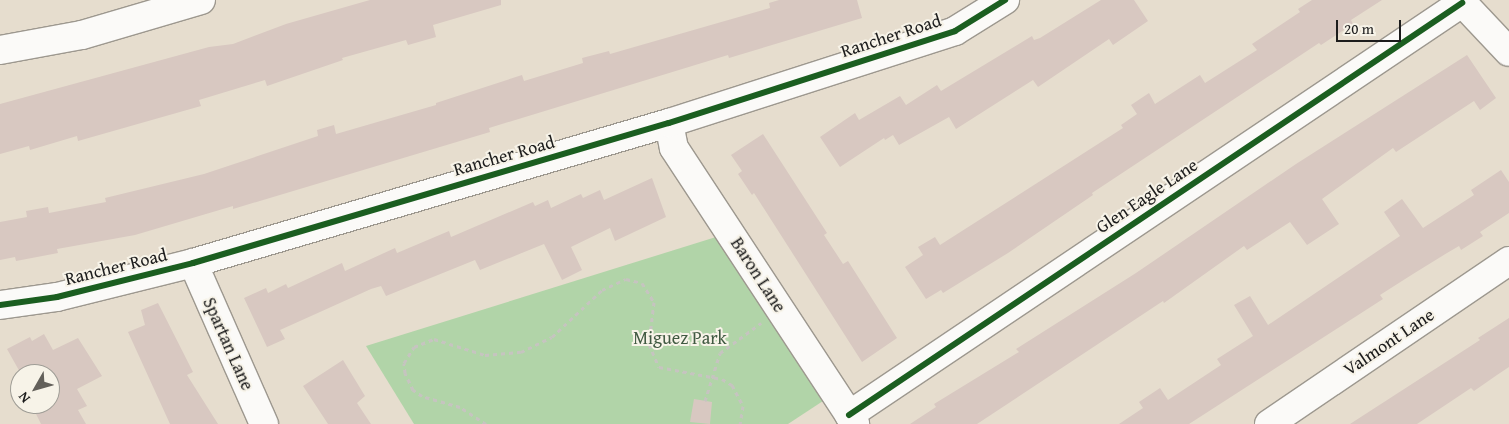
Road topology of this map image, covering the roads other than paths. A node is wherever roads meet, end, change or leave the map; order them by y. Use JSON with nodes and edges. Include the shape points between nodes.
{"nodes":[{"id":1,"x":200,"y":0,"type":"edge"},
{"id":2,"x":1005,"y":0,"type":"edge"},
{"id":3,"x":1461,"y":1,"type":"edge"},
{"id":4,"x":0,"y":50,"type":"edge"},
{"id":5,"x":1509,"y":52,"type":"edge"},
{"id":6,"x":669,"y":123,"type":"junction"},
{"id":7,"x":1509,"y":261,"type":"edge"},
{"id":8,"x":193,"y":263,"type":"junction"},
{"id":9,"x":0,"y":305,"type":"edge"},
{"id":10,"x":852,"y":420,"type":"edge"},
{"id":11,"x":264,"y":424,"type":"edge"},
{"id":12,"x":1268,"y":424,"type":"edge"}],
"edges":[{"from":1,"to":4,"type":"street","via":[[82,35]]},
{"from":2,"to":6,"type":"street","name":"Rancher Road","via":[[955,31]]},
{"from":3,"to":5,"type":"street"},
{"from":3,"to":10,"type":"street","name":"Glen Eagle Lane"},
{"from":6,"to":8,"type":"street","name":"Rancher Road"},
{"from":6,"to":10,"type":"street","name":"Baron Lane","via":[[674,148]]},
{"from":7,"to":12,"type":"street","name":"Valmont Lane"},
{"from":8,"to":9,"type":"street","name":"Rancher Road","via":[[56,297]]},
{"from":8,"to":11,"type":"street","name":"Spartan Lane"}]}
